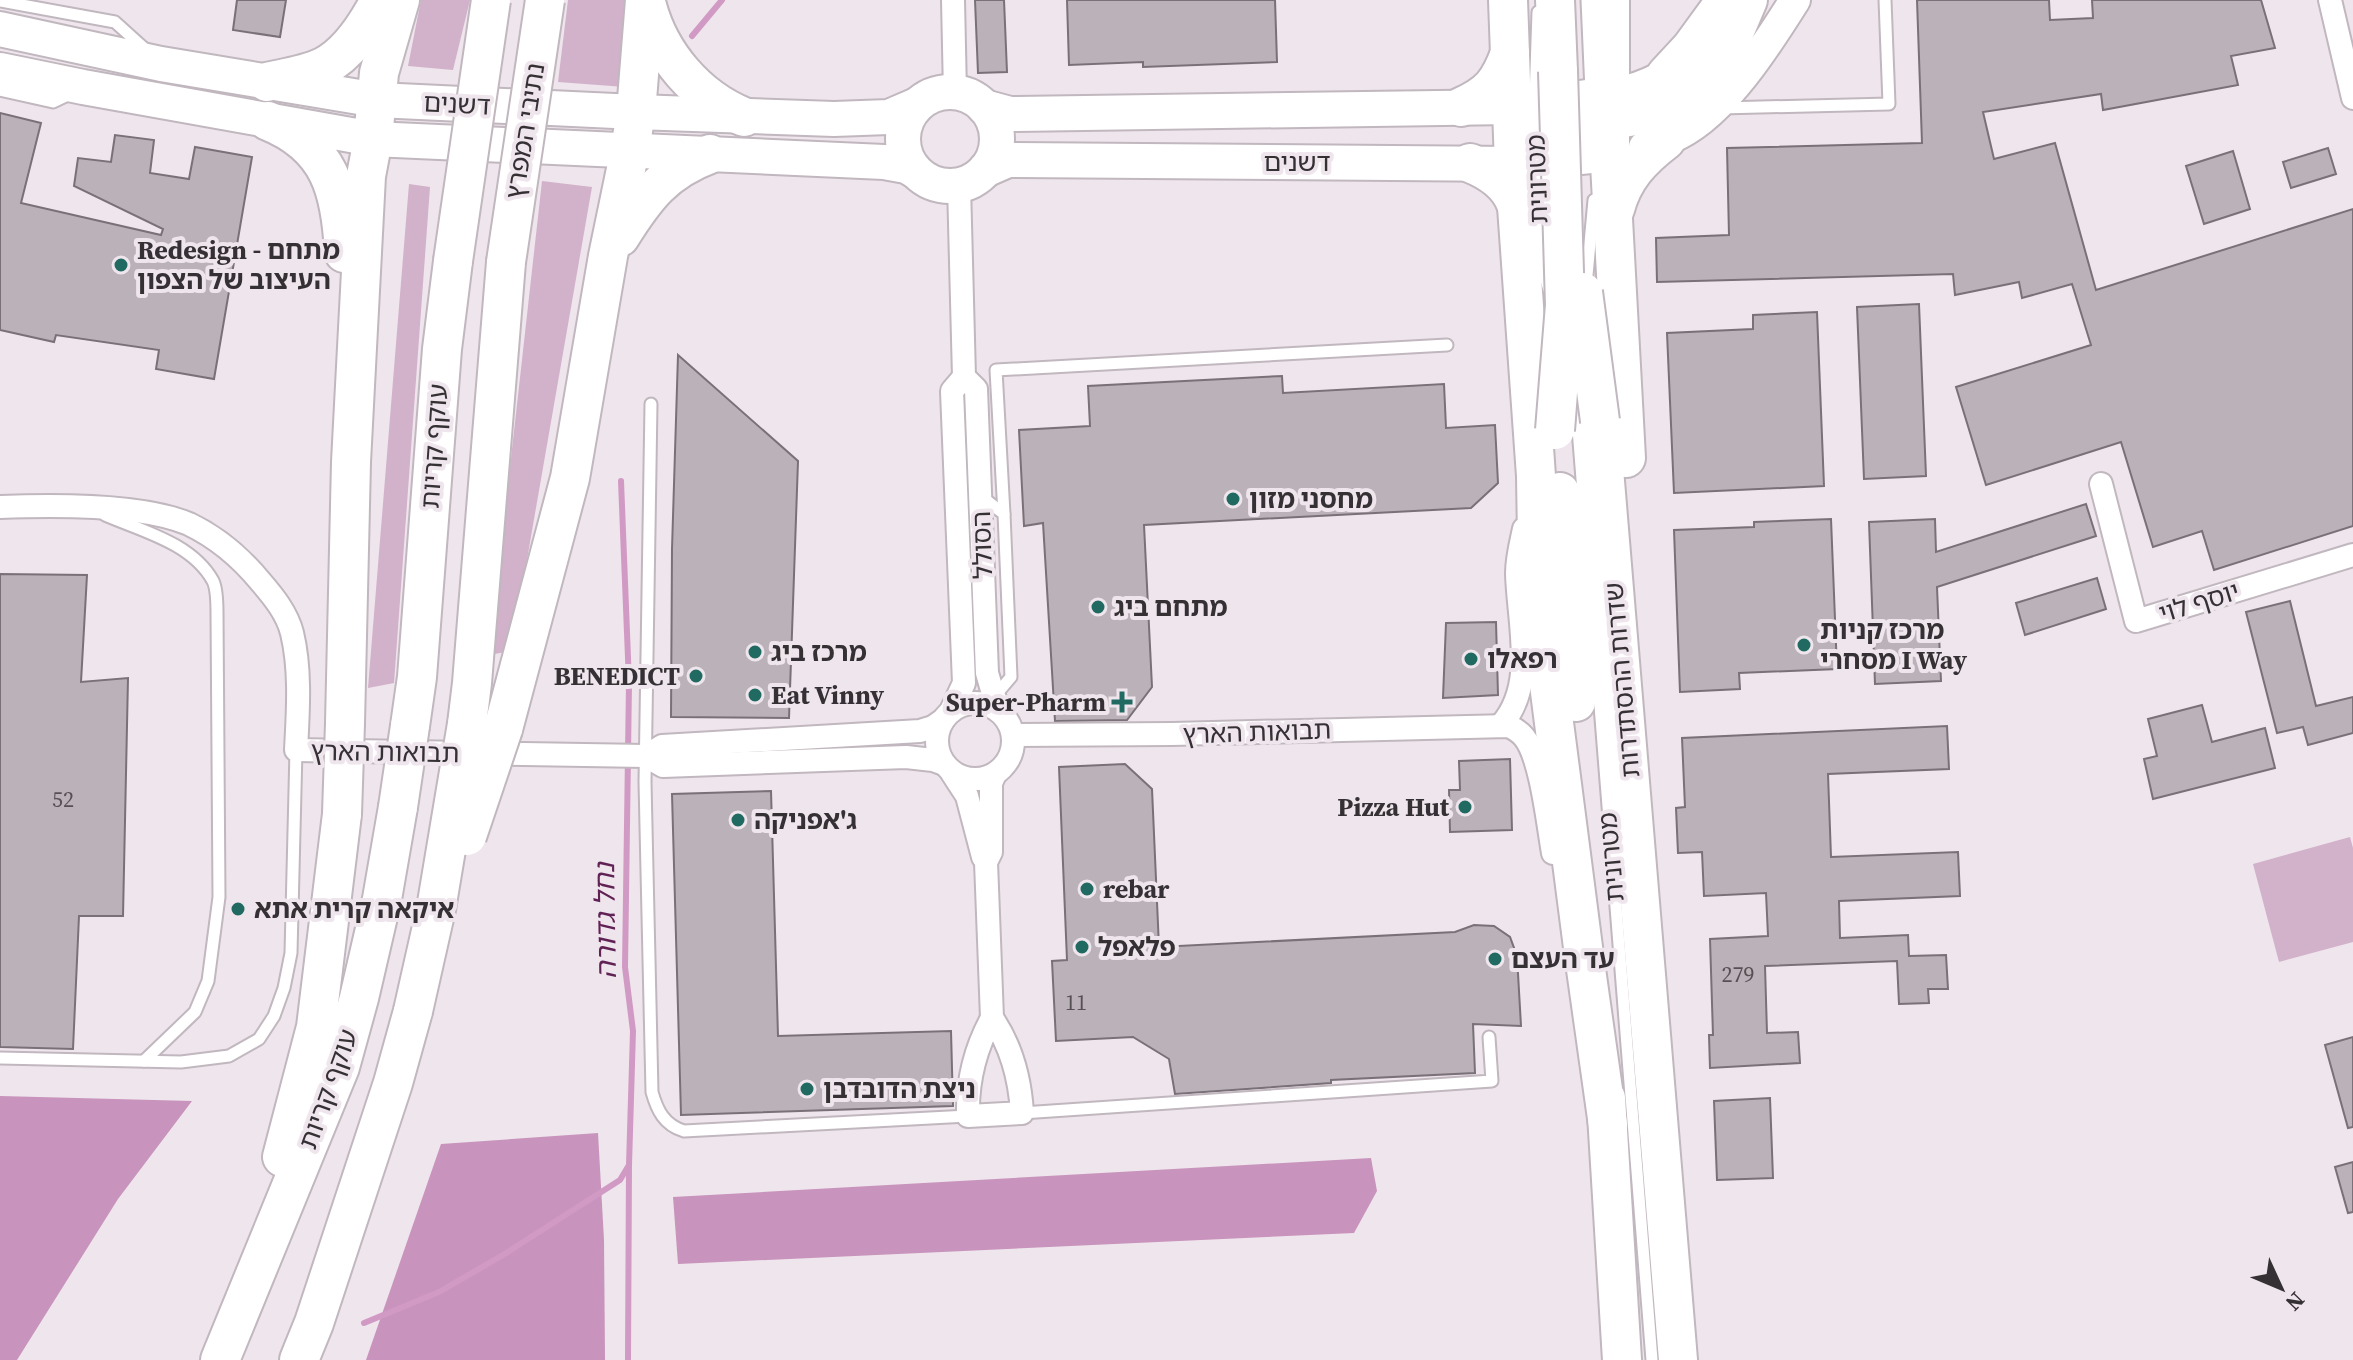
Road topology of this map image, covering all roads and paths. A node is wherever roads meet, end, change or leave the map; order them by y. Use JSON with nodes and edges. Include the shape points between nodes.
{"nodes":[{"id":1,"x":380,"y":0,"type":"edge"},
{"id":2,"x":400,"y":0,"type":"edge"},
{"id":3,"x":491,"y":0,"type":"edge"},
{"id":4,"x":545,"y":0,"type":"edge"},
{"id":5,"x":646,"y":0,"type":"edge"},
{"id":6,"x":953,"y":0,"type":"edge"},
{"id":7,"x":1508,"y":0,"type":"edge"},
{"id":8,"x":1539,"y":0,"type":"edge"},
{"id":9,"x":1555,"y":0,"type":"edge"},
{"id":10,"x":1576,"y":0,"type":"edge"},
{"id":11,"x":1587,"y":0,"type":"edge"},
{"id":12,"x":1610,"y":0,"type":"edge"},
{"id":13,"x":1726,"y":0,"type":"edge"},
{"id":14,"x":1748,"y":0,"type":"edge"},
{"id":15,"x":1795,"y":0,"type":"edge"},
{"id":16,"x":1885,"y":0,"type":"edge"},
{"id":17,"x":2330,"y":0,"type":"edge"},
{"id":18,"x":0,"y":1,"type":"edge"},
{"id":19,"x":0,"y":29,"type":"edge"},
{"id":20,"x":1510,"y":53,"type":"junction"},
{"id":21,"x":161,"y":64,"type":"junction"},
{"id":22,"x":0,"y":70,"type":"edge"},
{"id":23,"x":1666,"y":75,"type":"junction"},
{"id":24,"x":267,"y":82,"type":"junction"},
{"id":25,"x":83,"y":87,"type":"junction"},
{"id":26,"x":0,"y":90,"type":"edge"},
{"id":27,"x":2353,"y":98,"type":"edge"},
{"id":28,"x":377,"y":100,"type":"junction"},
{"id":29,"x":970,"y":100,"type":"junction"},
{"id":30,"x":917,"y":105,"type":"junction"},
{"id":31,"x":1461,"y":107,"type":"junction"},
{"id":32,"x":1712,"y":108,"type":"junction"},
{"id":33,"x":636,"y":112,"type":"junction"},
{"id":34,"x":744,"y":117,"type":"junction"},
{"id":35,"x":268,"y":121,"type":"junction"},
{"id":36,"x":1527,"y":134,"type":"junction"},
{"id":37,"x":1598,"y":137,"type":"junction"},
{"id":38,"x":373,"y":139,"type":"junction"},
{"id":39,"x":1666,"y":140,"type":"junction"},
{"id":40,"x":630,"y":150,"type":"junction"},
{"id":41,"x":710,"y":154,"type":"junction"},
{"id":42,"x":1470,"y":163,"type":"junction"},
{"id":43,"x":915,"y":171,"type":"junction"},
{"id":44,"x":972,"y":177,"type":"junction"},
{"id":45,"x":1516,"y":204,"type":"junction"},
{"id":46,"x":1612,"y":219,"type":"junction"},
{"id":47,"x":608,"y":256,"type":"junction"},
{"id":48,"x":453,"y":261,"type":"joint"},
{"id":49,"x":1576,"y":339,"type":"dead end"},
{"id":50,"x":1447,"y":345,"type":"dead end"},
{"id":51,"x":1573,"y":354,"type":"dead end"},
{"id":52,"x":964,"y":377,"type":"junction"},
{"id":53,"x":1575,"y":385,"type":"dead end"},
{"id":54,"x":651,"y":404,"type":"dead end"},
{"id":55,"x":353,"y":422,"type":"junction"},
{"id":56,"x":1535,"y":471,"type":"junction"},
{"id":57,"x":2101,"y":484,"type":"dead end"},
{"id":58,"x":981,"y":496,"type":"junction"},
{"id":59,"x":0,"y":507,"type":"edge"},
{"id":60,"x":89,"y":508,"type":"junction"},
{"id":61,"x":1004,"y":514,"type":"junction"},
{"id":62,"x":2353,"y":555,"type":"edge"},
{"id":63,"x":947,"y":715,"type":"junction"},
{"id":64,"x":1004,"y":716,"type":"junction"},
{"id":65,"x":1501,"y":725,"type":"junction"},
{"id":66,"x":485,"y":726,"type":"junction"},
{"id":67,"x":296,"y":750,"type":"junction"},
{"id":68,"x":642,"y":756,"type":"junction"},
{"id":69,"x":948,"y":768,"type":"junction"},
{"id":70,"x":995,"y":774,"type":"junction"},
{"id":71,"x":1637,"y":859,"type":"junction"},
{"id":72,"x":986,"y":862,"type":"junction"},
{"id":73,"x":1584,"y":955,"type":"junction"},
{"id":74,"x":992,"y":1018,"type":"junction"},
{"id":75,"x":1489,"y":1037,"type":"dead end"},
{"id":76,"x":0,"y":1058,"type":"edge"},
{"id":77,"x":144,"y":1061,"type":"junction"},
{"id":78,"x":1022,"y":1113,"type":"junction"},
{"id":79,"x":968,"y":1116,"type":"junction"},
{"id":80,"x":1608,"y":1125,"type":"junction"},
{"id":81,"x":214,"y":1360,"type":"edge"},
{"id":82,"x":220,"y":1360,"type":"edge"},
{"id":83,"x":299,"y":1360,"type":"edge"},
{"id":84,"x":1622,"y":1360,"type":"edge"},
{"id":85,"x":1652,"y":1360,"type":"edge"},
{"id":86,"x":1678,"y":1360,"type":"edge"}],
"edges":[{"from":1,"to":24,"type":"highway","via":[[360,33],[333,60]]},
{"from":2,"to":28,"type":"highway","via":[[379,73]]},
{"from":3,"to":48,"type":"highway","name":"נתיבי המפרץ","bridge":true},
{"from":4,"to":66,"type":"highway","name":"נתיבי המפרץ","bridge":true,"via":[[506,262],[472,683]]},
{"from":5,"to":33,"type":"highway"},
{"from":5,"to":34,"type":"highway","via":[[661,43],[681,69],[715,102]]},
{"from":6,"to":29,"type":"street"},
{"from":7,"to":20,"type":"highway"},
{"from":8,"to":36,"type":"lane","name":"מטרונית"},
{"from":9,"to":80,"type":"highway","name":"שדרות ההסתדרות","bridge":true,"via":[[1565,305],[1555,430]]},
{"from":10,"to":71,"type":"highway","name":"שדרות ההסתדרות","bridge":true,"via":[[1583,309],[1600,421]]},
{"from":11,"to":37,"type":"lane","name":"מטרונית"},
{"from":12,"to":37,"type":"highway"},
{"from":13,"to":23,"type":"highway"},
{"from":14,"to":23,"type":"street"},
{"from":14,"to":37,"type":"highway","via":[[1724,52],[1705,75],[1665,105]]},
{"from":15,"to":32,"type":"street","via":[[1754,61]]},
{"from":16,"to":32,"type":"lane","via":[[1889,104]]},
{"from":17,"to":27,"type":"street"},
{"from":18,"to":21,"type":"lane","via":[[115,22]]},
{"from":19,"to":21,"type":"main road","name":"דשנים"},
{"from":20,"to":31,"type":"highway","via":[[1487,93]]},
{"from":20,"to":36,"type":"highway"},
{"from":21,"to":24,"type":"main road","name":"דשנים"},
{"from":22,"to":25,"type":"main road","name":"דשנים"},
{"from":23,"to":37,"type":"street","via":[[1637,88]]},
{"from":24,"to":28,"type":"main road","name":"דשנים"},
{"from":25,"to":26,"type":"lane","via":[[53,102]]},
{"from":25,"to":35,"type":"main road","name":"דשנים"},
{"from":28,"to":33,"type":"main road","name":"דשנים"},
{"from":28,"to":38,"type":"highway"},
{"from":29,"to":30,"type":"main road","via":[[942,93]]},
{"from":29,"to":31,"type":"main road","name":"דשנים","via":[[1010,114]]},
{"from":29,"to":44,"type":"main road","via":[[990,116],[997,135],[993,156]]},
{"from":30,"to":34,"type":"main road","name":"דשנים","via":[[889,117]]},
{"from":30,"to":43,"type":"main road","via":[[903,140]]},
{"from":31,"to":36,"type":"main road","name":"דשנים"},
{"from":32,"to":39,"type":"street"},
{"from":33,"to":34,"type":"main road","name":"דשנים"},
{"from":33,"to":40,"type":"highway"},
{"from":35,"to":38,"type":"main road","name":"דשנים"},
{"from":35,"to":55,"type":"highway","via":[[309,144],[336,193]]},
{"from":36,"to":37,"type":"highway"},
{"from":36,"to":42,"type":"main road","name":"דשנים"},
{"from":36,"to":45,"type":"highway"},
{"from":36,"to":51,"type":"lane","name":"מטרונית","via":[[1544,273]]},
{"from":37,"to":39,"type":"street"},
{"from":37,"to":46,"type":"highway"},
{"from":37,"to":49,"type":"lane","name":"מטרונית","via":[[1589,268]]},
{"from":38,"to":40,"type":"main road","name":"דשנים"},
{"from":38,"to":55,"type":"highway","via":[[366,176]]},
{"from":39,"to":46,"type":"highway","via":[[1631,172]]},
{"from":40,"to":41,"type":"main road","name":"דשנים"},
{"from":40,"to":47,"type":"highway"},
{"from":41,"to":43,"type":"main road","name":"דשנים","via":[[884,162]]},
{"from":41,"to":47,"type":"highway","via":[[687,163],[652,190]]},
{"from":42,"to":44,"type":"main road","name":"דשנים","via":[[1008,160]]},
{"from":42,"to":45,"type":"highway","via":[[1505,185]]},
{"from":43,"to":44,"type":"main road","via":[[950,186]]},
{"from":44,"to":52,"type":"street","name":"הסולל"},
{"from":45,"to":56,"type":"highway"},
{"from":46,"to":71,"type":"highway","via":[[1646,828]]},
{"from":47,"to":66,"type":"highway","via":[[570,478]]},
{"from":48,"to":82,"type":"highway","name":"עוקף קריות","bridge":true,"via":[[417,677],[382,899],[340,1067]]},
{"from":50,"to":61,"type":"lane","via":[[996,370]]},
{"from":52,"to":58,"type":"street","name":"הסולל","via":[[976,389]]},
{"from":52,"to":63,"type":"street","name":"הסולל","via":[[952,391],[964,683]]},
{"from":53,"to":85,"type":"lane","name":"מטרונית"},
{"from":54,"to":68,"type":"lane"},
{"from":55,"to":81,"type":"highway","bridge":true,"via":[[342,814],[316,1027],[281,1163]]},
{"from":56,"to":65,"type":"street","via":[[1517,569],[1522,676],[1516,703]]},
{"from":56,"to":73,"type":"highway","via":[[1538,599]]},
{"from":57,"to":62,"type":"street","name":"יוסף לוי","via":[[2136,621]]},
{"from":58,"to":61,"type":"lane"},
{"from":58,"to":64,"type":"street","name":"הסולל","via":[[987,673]]},
{"from":59,"to":60,"type":"street","name":"תבואות הארץ"},
{"from":60,"to":67,"type":"street","name":"תבואות הארץ","via":[[136,510],[188,524],[224,545],[262,583],[292,631]]},
{"from":60,"to":77,"type":"lane","via":[[179,546],[200,563],[214,583],[216,598],[219,897],[208,981],[195,1012]]},
{"from":61,"to":64,"type":"lane","via":[[1011,677]]},
{"from":63,"to":64,"type":"street","via":[[974,703]]},
{"from":63,"to":68,"type":"street","name":"תבואות הארץ","via":[[920,731],[662,746]]},
{"from":63,"to":69,"type":"street","via":[[937,743]]},
{"from":64,"to":65,"type":"street","name":"תבואות הארץ","via":[[1172,734]]},
{"from":64,"to":70,"type":"street","via":[[1010,757]]},
{"from":65,"to":73,"type":"street","via":[[1519,732],[1529,744],[1564,910]]},
{"from":66,"to":83,"type":"highway","bridge":true,"via":[[413,1011]]},
{"from":67,"to":68,"type":"street","name":"תבואות הארץ"},
{"from":67,"to":77,"type":"lane","via":[[291,953],[274,1016],[259,1039],[229,1056]]},
{"from":68,"to":69,"type":"street","name":"תבואות הארץ","via":[[663,766],[906,757]]},
{"from":68,"to":79,"type":"lane","via":[[652,1092],[663,1118],[684,1131]]},
{"from":69,"to":70,"type":"street","via":[[974,780]]},
{"from":69,"to":72,"type":"street","via":[[967,796]]},
{"from":70,"to":72,"type":"street"},
{"from":71,"to":86,"type":"highway","name":"שדרות ההסתדרות"},
{"from":72,"to":74,"type":"street"},
{"from":73,"to":80,"type":"highway"},
{"from":74,"to":78,"type":"street","via":[[1015,1065]]},
{"from":74,"to":79,"type":"street","via":[[972,1070]]},
{"from":75,"to":78,"type":"lane","via":[[1492,1081]]},
{"from":76,"to":77,"type":"lane"},
{"from":78,"to":79,"type":"street"},
{"from":80,"to":84,"type":"highway","name":"שדרות ההסתדרות"}]}
